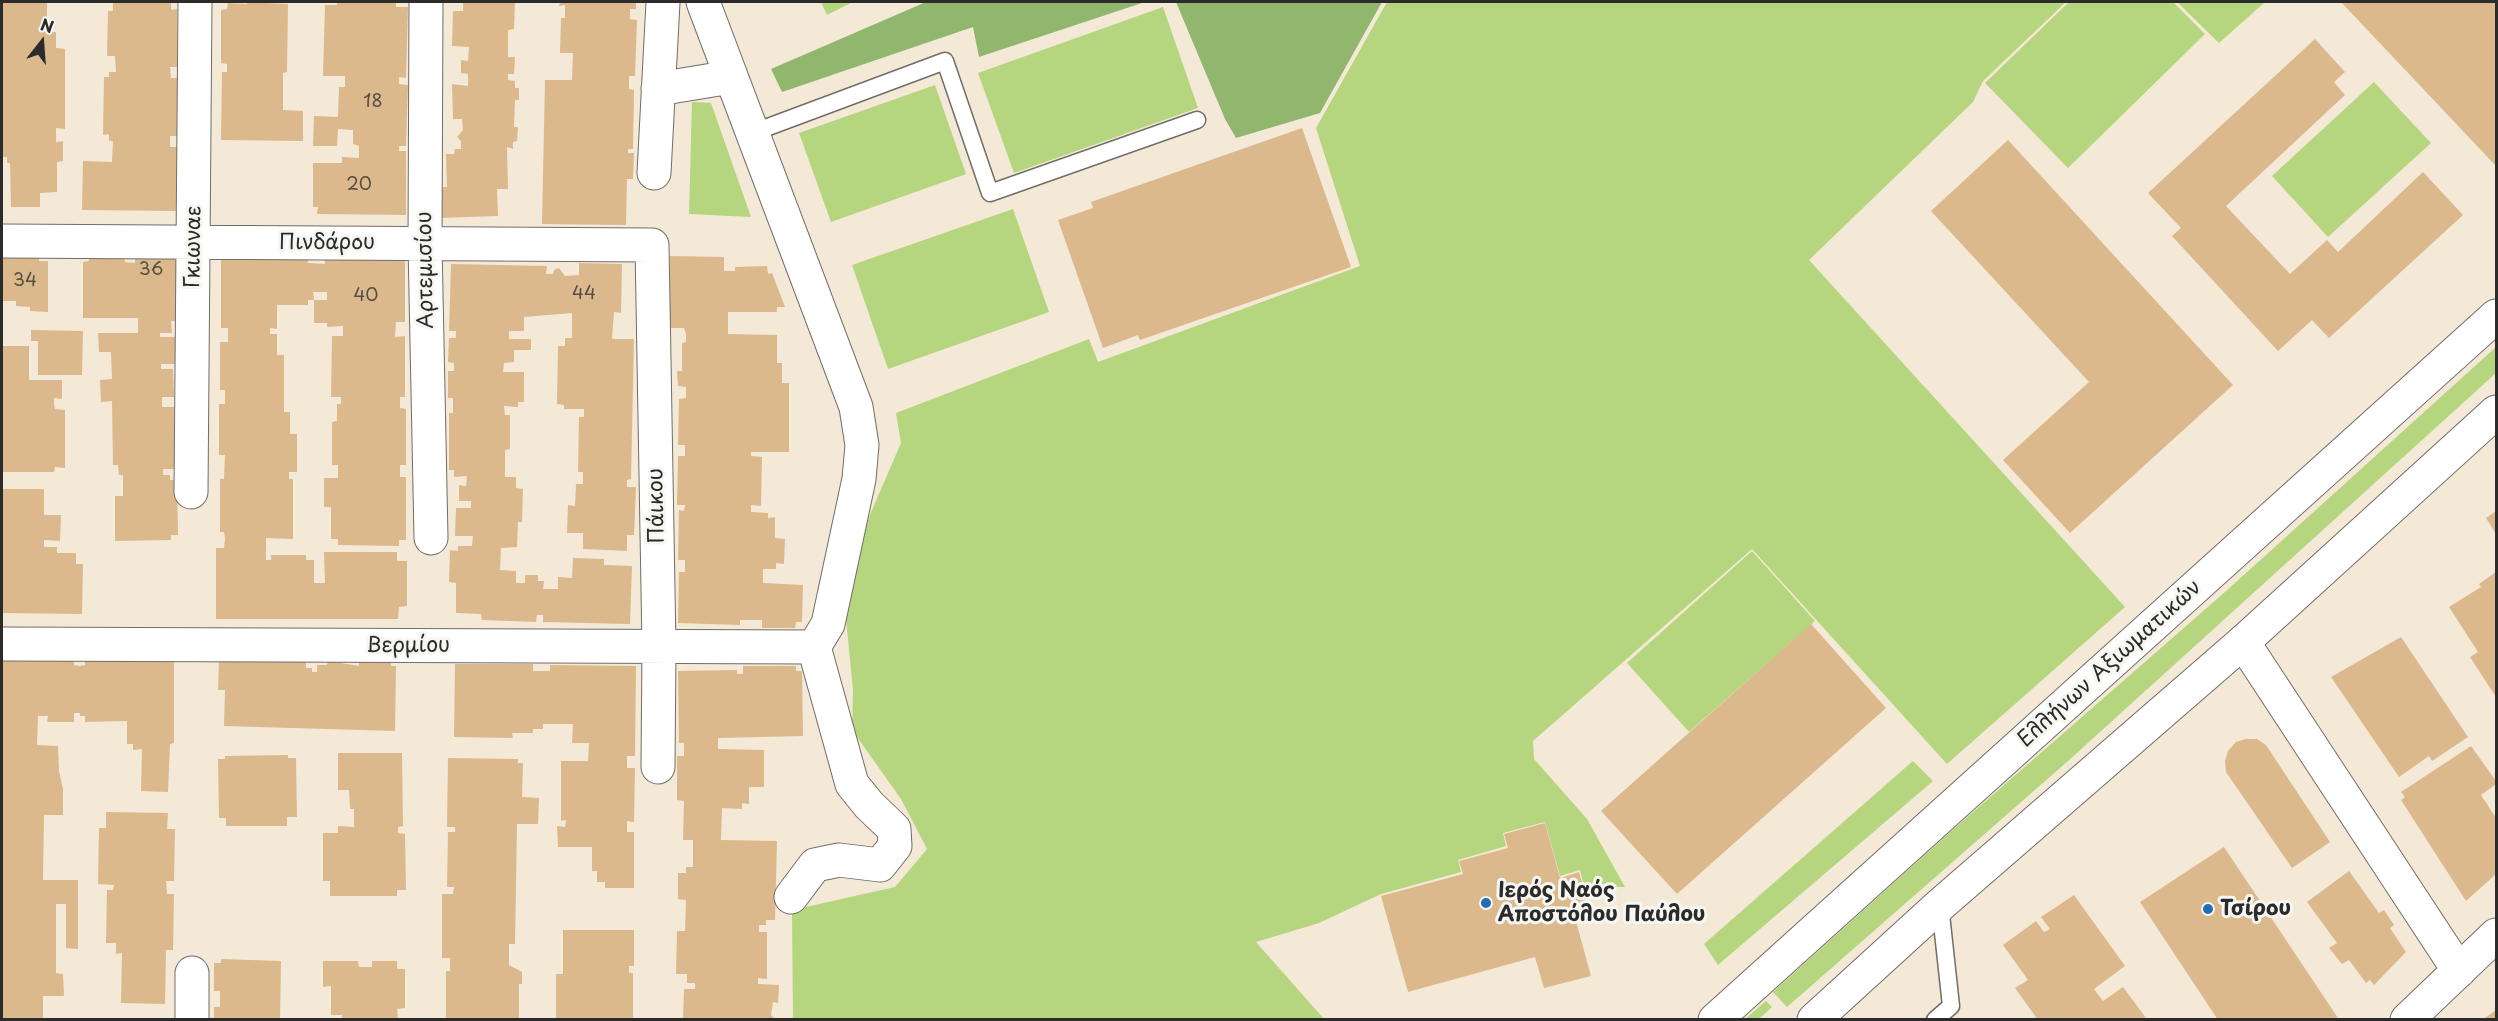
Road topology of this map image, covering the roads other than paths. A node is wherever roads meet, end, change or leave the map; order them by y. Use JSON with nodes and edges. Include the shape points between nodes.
{"nodes":[{"id":1,"x":195,"y":2,"type":"edge"},
{"id":2,"x":426,"y":2,"type":"edge"},
{"id":3,"x":663,"y":2,"type":"edge"},
{"id":4,"x":703,"y":2,"type":"edge"},
{"id":5,"x":731,"y":77,"type":"junction"},
{"id":6,"x":658,"y":89,"type":"junction"},
{"id":7,"x":1197,"y":120,"type":"dead end"},
{"id":8,"x":752,"y":133,"type":"junction"},
{"id":9,"x":654,"y":173,"type":"dead end"},
{"id":10,"x":2,"y":241,"type":"edge"},
{"id":11,"x":194,"y":243,"type":"junction"},
{"id":12,"x":425,"y":244,"type":"junction"},
{"id":13,"x":652,"y":245,"type":"joint"},
{"id":14,"x":2496,"y":316,"type":"edge"},
{"id":15,"x":2496,"y":412,"type":"edge"},
{"id":16,"x":191,"y":492,"type":"dead end"},
{"id":17,"x":431,"y":538,"type":"dead end"},
{"id":18,"x":2243,"y":642,"type":"junction"},
{"id":19,"x":2,"y":644,"type":"edge"},
{"id":20,"x":659,"y":647,"type":"junction"},
{"id":21,"x":814,"y":647,"type":"junction"},
{"id":22,"x":657,"y":767,"type":"dead end"},
{"id":23,"x":791,"y":897,"type":"dead end"},
{"id":24,"x":1940,"y":905,"type":"junction"},
{"id":25,"x":2496,"y":935,"type":"edge"},
{"id":26,"x":2459,"y":971,"type":"junction"},
{"id":27,"x":192,"y":973,"type":"dead end"},
{"id":28,"x":1719,"y":1016,"type":"edge"},
{"id":29,"x":192,"y":1020,"type":"edge"},
{"id":30,"x":1814,"y":1020,"type":"edge"},
{"id":31,"x":1935,"y":1020,"type":"edge"},
{"id":32,"x":2407,"y":1020,"type":"edge"}],
"edges":[{"from":1,"to":11,"type":"street","name":"Γκιωναε"},
{"from":2,"to":12,"type":"street","name":"Αρτεμισίου"},
{"from":3,"to":6,"type":"street"},
{"from":4,"to":5,"type":"street"},
{"from":5,"to":6,"type":"street"},
{"from":5,"to":8,"type":"street"},
{"from":6,"to":9,"type":"street"},
{"from":7,"to":8,"type":"lane","via":[[990,193],[945,61]]},
{"from":8,"to":21,"type":"street","via":[[856,407],[862,445],[859,479],[828,624]]},
{"from":10,"to":11,"type":"street","name":"Πινδάρου"},
{"from":11,"to":12,"type":"street","name":"Πινδάρου"},
{"from":11,"to":16,"type":"street","name":"Γκιωναε"},
{"from":12,"to":13,"type":"street","name":"Πινδάρου"},
{"from":12,"to":17,"type":"street","name":"Αρτεμισίου"},
{"from":13,"to":20,"type":"street","name":"Πάικου"},
{"from":14,"to":28,"type":"street","name":"Ελλήνων Αξιωματικών"},
{"from":15,"to":18,"type":"street"},
{"from":18,"to":24,"type":"street"},
{"from":18,"to":26,"type":"street"},
{"from":19,"to":20,"type":"street","name":"Βερμίου"},
{"from":20,"to":21,"type":"street","name":"Βερμίου"},
{"from":20,"to":22,"type":"street","name":"Πάικου"},
{"from":21,"to":23,"type":"street","via":[[852,784],[894,829],[895,846],[880,865],[839,860],[815,865]]},
{"from":24,"to":30,"type":"street"},
{"from":24,"to":31,"type":"lane","via":[[1952,1006]]},
{"from":25,"to":26,"type":"street"},
{"from":26,"to":32,"type":"street"},
{"from":27,"to":29,"type":"street"}]}
